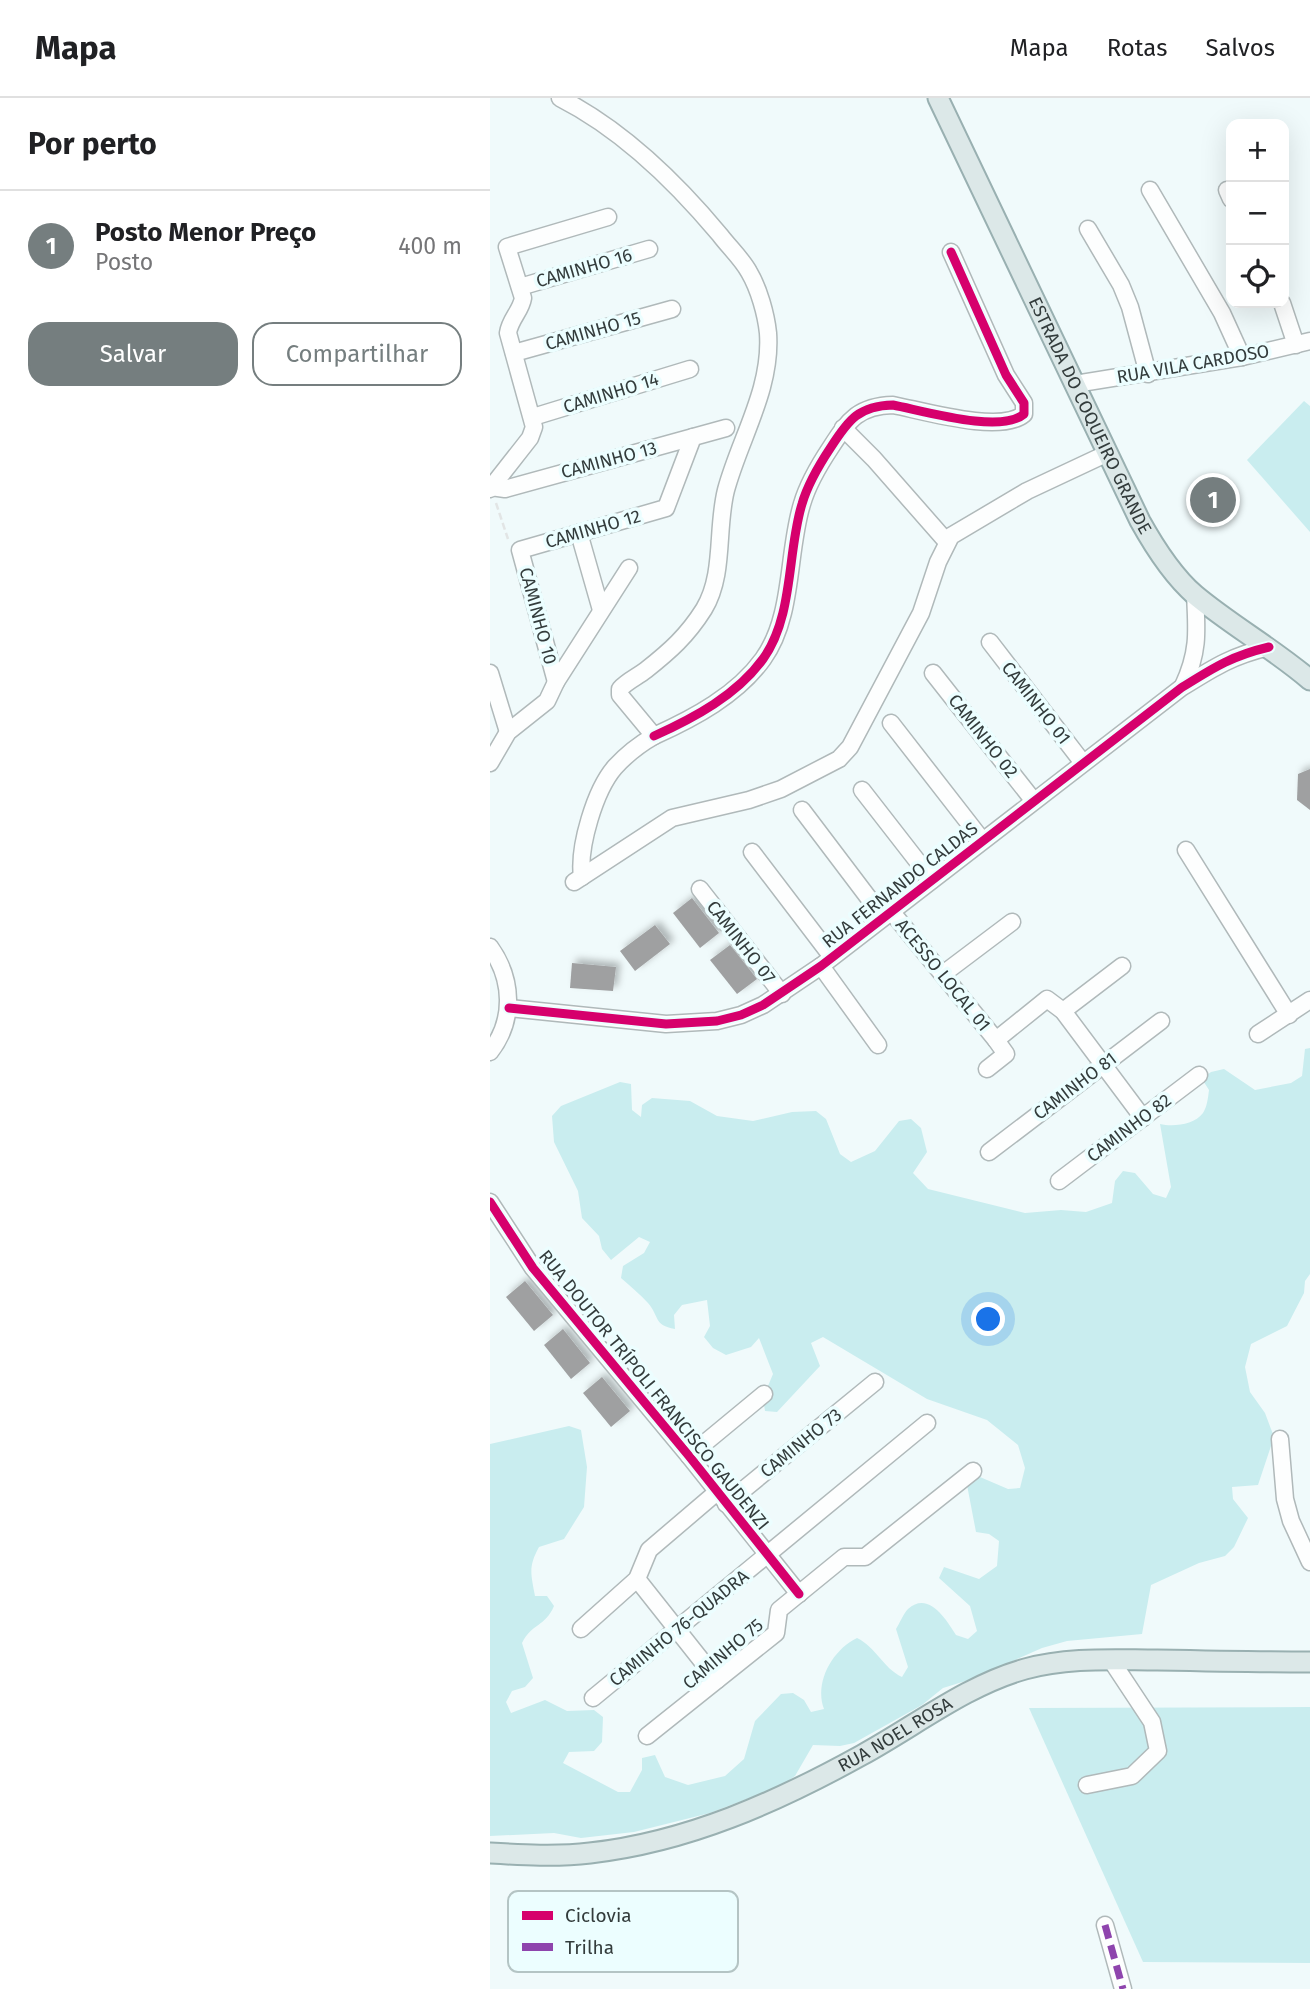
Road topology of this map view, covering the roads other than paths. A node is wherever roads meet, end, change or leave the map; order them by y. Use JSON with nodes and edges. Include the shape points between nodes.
{"nodes":[{"id":1,"x":560,"y":98,"type":"edge"},
{"id":2,"x":938,"y":98,"type":"edge"},
{"id":3,"x":1150,"y":190,"type":"dead end"},
{"id":4,"x":608,"y":217,"type":"dead end"},
{"id":5,"x":1088,"y":229,"type":"dead end"},
{"id":6,"x":649,"y":249,"type":"dead end"},
{"id":7,"x":951,"y":252,"type":"dead end"},
{"id":8,"x":520,"y":287,"type":"junction"},
{"id":9,"x":1285,"y":308,"type":"edge"},
{"id":10,"x":672,"y":309,"type":"dead end"},
{"id":11,"x":1303,"y":343,"type":"edge"},
{"id":12,"x":514,"y":353,"type":"junction"},
{"id":13,"x":1242,"y":357,"type":"junction"},
{"id":14,"x":690,"y":369,"type":"dead end"},
{"id":15,"x":1148,"y":374,"type":"junction"},
{"id":16,"x":1075,"y":384,"type":"junction"},
{"id":17,"x":533,"y":417,"type":"junction"},
{"id":18,"x":726,"y":428,"type":"dead end"},
{"id":19,"x":843,"y":428,"type":"junction"},
{"id":20,"x":693,"y":437,"type":"junction"},
{"id":21,"x":1108,"y":453,"type":"junction"},
{"id":22,"x":491,"y":488,"type":"edge"},
{"id":23,"x":579,"y":533,"type":"junction"},
{"id":24,"x":946,"y":541,"type":"junction"},
{"id":25,"x":520,"y":550,"type":"joint"},
{"id":26,"x":629,"y":568,"type":"dead end"},
{"id":27,"x":1195,"y":595,"type":"junction"},
{"id":28,"x":601,"y":610,"type":"junction"},
{"id":29,"x":990,"y":642,"type":"dead end"},
{"id":30,"x":1269,"y":647,"type":"junction"},
{"id":31,"x":1196,"y":650,"type":"junction"},
{"id":32,"x":1218,"y":664,"type":"junction"},
{"id":33,"x":490,"y":673,"type":"edge"},
{"id":34,"x":933,"y":673,"type":"dead end"},
{"id":35,"x":1310,"y":680,"type":"edge"},
{"id":36,"x":556,"y":682,"type":"junction"},
{"id":37,"x":1181,"y":688,"type":"junction"},
{"id":38,"x":891,"y":723,"type":"dead end"},
{"id":39,"x":508,"y":732,"type":"junction"},
{"id":40,"x":654,"y":736,"type":"junction"},
{"id":41,"x":490,"y":763,"type":"edge"},
{"id":42,"x":1083,"y":763,"type":"junction"},
{"id":43,"x":862,"y":790,"type":"dead end"},
{"id":44,"x":1033,"y":800,"type":"junction"},
{"id":45,"x":802,"y":810,"type":"dead end"},
{"id":46,"x":982,"y":840,"type":"junction"},
{"id":47,"x":1186,"y":850,"type":"dead end"},
{"id":48,"x":752,"y":852,"type":"dead end"},
{"id":49,"x":932,"y":880,"type":"junction"},
{"id":50,"x":700,"y":889,"type":"dead end"},
{"id":51,"x":887,"y":914,"type":"junction"},
{"id":52,"x":1012,"y":922,"type":"dead end"},
{"id":53,"x":490,"y":947,"type":"edge"},
{"id":54,"x":826,"y":962,"type":"junction"},
{"id":55,"x":1122,"y":966,"type":"dead end"},
{"id":56,"x":943,"y":974,"type":"junction"},
{"id":57,"x":782,"y":994,"type":"junction"},
{"id":58,"x":1310,"y":1000,"type":"edge"},
{"id":59,"x":509,"y":1008,"type":"junction"},
{"id":60,"x":1063,"y":1011,"type":"junction"},
{"id":61,"x":1289,"y":1015,"type":"junction"},
{"id":62,"x":1161,"y":1021,"type":"dead end"},
{"id":63,"x":1258,"y":1034,"type":"dead end"},
{"id":64,"x":996,"y":1040,"type":"junction"},
{"id":65,"x":878,"y":1045,"type":"dead end"},
{"id":66,"x":490,"y":1052,"type":"edge"},
{"id":67,"x":1103,"y":1065,"type":"junction"},
{"id":68,"x":987,"y":1069,"type":"dead end"},
{"id":69,"x":1199,"y":1075,"type":"dead end"},
{"id":70,"x":1143,"y":1118,"type":"junction"},
{"id":71,"x":989,"y":1152,"type":"dead end"},
{"id":72,"x":1059,"y":1181,"type":"dead end"},
{"id":73,"x":490,"y":1202,"type":"edge"},
{"id":74,"x":875,"y":1382,"type":"dead end"},
{"id":75,"x":764,"y":1394,"type":"dead end"},
{"id":76,"x":928,"y":1423,"type":"dead end"},
{"id":77,"x":1280,"y":1439,"type":"dead end"},
{"id":78,"x":689,"y":1456,"type":"junction"},
{"id":79,"x":973,"y":1471,"type":"dead end"},
{"id":80,"x":722,"y":1498,"type":"junction"},
{"id":81,"x":768,"y":1555,"type":"junction"},
{"id":82,"x":1310,"y":1562,"type":"edge"},
{"id":83,"x":638,"y":1579,"type":"junction"},
{"id":84,"x":799,"y":1594,"type":"junction"},
{"id":85,"x":581,"y":1629,"type":"dead end"},
{"id":86,"x":677,"y":1629,"type":"junction"},
{"id":87,"x":1111,"y":1660,"type":"junction"},
{"id":88,"x":1310,"y":1662,"type":"edge"},
{"id":89,"x":717,"y":1680,"type":"junction"},
{"id":90,"x":593,"y":1698,"type":"dead end"},
{"id":91,"x":647,"y":1736,"type":"dead end"},
{"id":92,"x":1087,"y":1785,"type":"dead end"},
{"id":93,"x":490,"y":1853,"type":"edge"},
{"id":94,"x":1105,"y":1925,"type":"dead end"},
{"id":95,"x":1123,"y":1989,"type":"edge"}],
"edges":[{"from":1,"to":40,"type":"street","via":[[629,142],[690,198],[749,270],[768,332],[758,402],[725,493],[715,580],[706,606],[675,647],[621,689],[624,702]]},
{"from":2,"to":16,"type":"main road","name":"ESTRADA DO COQUEIRO GRANDE"},
{"from":3,"to":13,"type":"street","via":[[1222,313]]},
{"from":4,"to":8,"type":"street","via":[[508,247]]},
{"from":5,"to":15,"type":"street","via":[[1121,285]]},
{"from":6,"to":8,"type":"street","name":"CAMINHO 16"},
{"from":7,"to":19,"type":"street","via":[[1006,375],[1024,403],[1024,414],[1007,422],[989,423],[878,405],[850,419]]},
{"from":8,"to":12,"type":"street","via":[[522,304],[508,333]]},
{"from":9,"to":11,"type":"street"},
{"from":10,"to":12,"type":"street","name":"CAMINHO 15"},
{"from":11,"to":13,"type":"street","name":"RUA VILA CARDOSO"},
{"from":12,"to":17,"type":"street"},
{"from":13,"to":15,"type":"street","name":"RUA VILA CARDOSO"},
{"from":14,"to":17,"type":"street","name":"CAMINHO 14"},
{"from":15,"to":16,"type":"street","name":"RUA VILA CARDOSO"},
{"from":16,"to":21,"type":"main road","name":"ESTRADA DO COQUEIRO GRANDE"},
{"from":17,"to":22,"type":"street","via":[[530,438]]},
{"from":18,"to":20,"type":"street","name":"CAMINHO 13"},
{"from":19,"to":24,"type":"street"},
{"from":19,"to":40,"type":"street","via":[[801,505],[786,595],[764,657],[728,693]]},
{"from":20,"to":22,"type":"street","name":"CAMINHO 13","via":[[505,489]]},
{"from":20,"to":23,"type":"street","name":"CAMINHO 12","via":[[666,508]]},
{"from":21,"to":24,"type":"street","via":[[1027,491]]},
{"from":21,"to":27,"type":"main road","name":"ESTRADA DO COQUEIRO GRANDE","via":[[1155,548]]},
{"from":23,"to":25,"type":"street","name":"CAMINHO 12"},
{"from":23,"to":28,"type":"street"},
{"from":24,"to":40,"type":"street","via":[[921,614],[850,747],[839,759],[750,800],[672,818],[578,880],[581,849],[606,780]]},
{"from":25,"to":36,"type":"street","name":"CAMINHO 10"},
{"from":26,"to":28,"type":"street"},
{"from":27,"to":30,"type":"main road","name":"ESTRADA DO COQUEIRO GRANDE"},
{"from":27,"to":31,"type":"street","name":"RUA FERNANDO CALDAS"},
{"from":28,"to":36,"type":"street"},
{"from":29,"to":42,"type":"street","name":"CAMINHO 01"},
{"from":30,"to":32,"type":"street","name":"RUA FERNANDO CALDAS"},
{"from":30,"to":35,"type":"main road","name":"ESTRADA DO COQUEIRO GRANDE"},
{"from":31,"to":32,"type":"street"},
{"from":31,"to":37,"type":"street","name":"RUA FERNANDO CALDAS"},
{"from":32,"to":37,"type":"street","name":"RUA FERNANDO CALDAS"},
{"from":33,"to":39,"type":"street"},
{"from":34,"to":44,"type":"street","name":"CAMINHO 02"},
{"from":36,"to":39,"type":"street","via":[[542,707]]},
{"from":37,"to":42,"type":"street","name":"RUA FERNANDO CALDAS"},
{"from":38,"to":46,"type":"street"},
{"from":39,"to":41,"type":"street"},
{"from":42,"to":44,"type":"street","name":"RUA FERNANDO CALDAS"},
{"from":43,"to":49,"type":"street"},
{"from":44,"to":46,"type":"street","name":"RUA FERNANDO CALDAS"},
{"from":45,"to":51,"type":"street","name":"ACESSO LOCAL 01"},
{"from":46,"to":49,"type":"street","name":"RUA FERNANDO CALDAS"},
{"from":47,"to":61,"type":"street"},
{"from":48,"to":54,"type":"street"},
{"from":49,"to":51,"type":"street","name":"RUA FERNANDO CALDAS"},
{"from":50,"to":57,"type":"street","name":"CAMINHO 07"},
{"from":51,"to":54,"type":"street","name":"RUA FERNANDO CALDAS"},
{"from":51,"to":56,"type":"street","name":"ACESSO LOCAL 01"},
{"from":52,"to":56,"type":"street"},
{"from":53,"to":59,"type":"street","via":[[502,966]]},
{"from":54,"to":57,"type":"street","name":"RUA FERNANDO CALDAS"},
{"from":54,"to":65,"type":"street"},
{"from":55,"to":60,"type":"street"},
{"from":56,"to":64,"type":"street","name":"ACESSO LOCAL 01"},
{"from":57,"to":59,"type":"street","name":"RUA FERNANDO CALDAS","via":[[741,1015],[694,1024]]},
{"from":58,"to":61,"type":"street"},
{"from":59,"to":66,"type":"street"},
{"from":60,"to":64,"type":"street","via":[[1047,999]]},
{"from":60,"to":67,"type":"street"},
{"from":61,"to":63,"type":"street"},
{"from":62,"to":67,"type":"street","name":"CAMINHO 81"},
{"from":64,"to":68,"type":"street","via":[[1006,1054]]},
{"from":67,"to":70,"type":"street"},
{"from":67,"to":71,"type":"street","name":"CAMINHO 81"},
{"from":69,"to":70,"type":"street","name":"CAMINHO 82"},
{"from":70,"to":72,"type":"street","name":"CAMINHO 82"},
{"from":73,"to":78,"type":"street","name":"RUA DOUTOR TRÍPOLI FRANCISCO GAUDENZI","via":[[533,1268]]},
{"from":74,"to":80,"type":"street","name":"CAMINHO 73"},
{"from":75,"to":78,"type":"street"},
{"from":76,"to":81,"type":"street","name":"CAMINHO 76-QUADRA"},
{"from":77,"to":82,"type":"street","via":[[1290,1521]]},
{"from":78,"to":80,"type":"street","name":"RUA DOUTOR TRÍPOLI FRANCISCO GAUDENZI"},
{"from":79,"to":84,"type":"street","name":"CAMINHO 75","via":[[865,1558],[844,1557]]},
{"from":80,"to":81,"type":"street","name":"RUA DOUTOR TRÍPOLI FRANCISCO GAUDENZI"},
{"from":80,"to":83,"type":"street","name":"CAMINHO 73","via":[[649,1550]]},
{"from":81,"to":84,"type":"street","name":"RUA DOUTOR TRÍPOLI FRANCISCO GAUDENZI"},
{"from":81,"to":86,"type":"street","name":"CAMINHO 76-QUADRA"},
{"from":83,"to":85,"type":"street","name":"CAMINHO 73"},
{"from":83,"to":86,"type":"street"},
{"from":84,"to":89,"type":"street","name":"CAMINHO 75","via":[[779,1610],[776,1633]]},
{"from":86,"to":89,"type":"street"},
{"from":86,"to":90,"type":"street","name":"CAMINHO 76-QUADRA"},
{"from":87,"to":88,"type":"main road","name":"RUA NOEL ROSA"},
{"from":87,"to":92,"type":"street","via":[[1152,1722],[1158,1751],[1132,1776]]},
{"from":87,"to":93,"type":"main road","name":"RUA NOEL ROSA","via":[[1051,1663],[998,1679],[765,1805],[708,1827],[592,1853]]},
{"from":89,"to":91,"type":"street","name":"CAMINHO 75"},
{"from":94,"to":95,"type":"street"}]}
